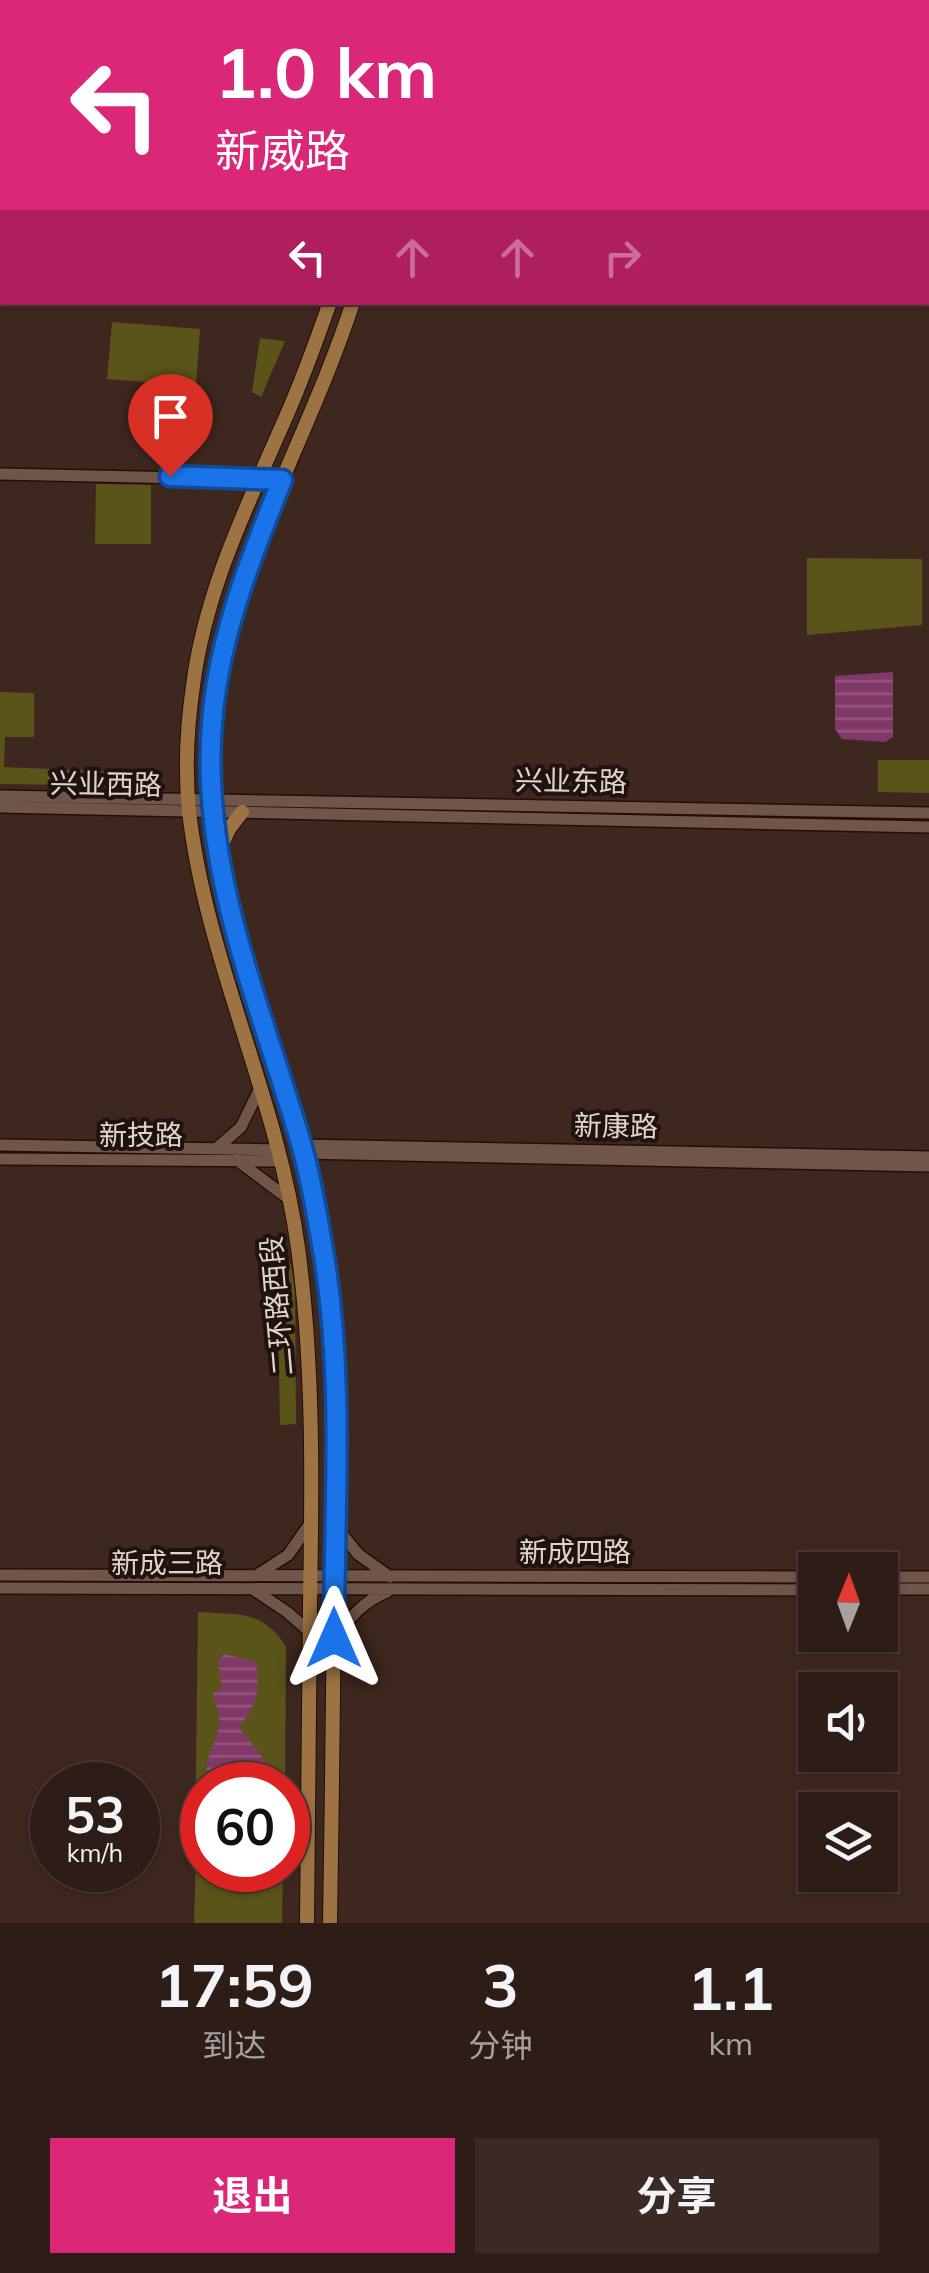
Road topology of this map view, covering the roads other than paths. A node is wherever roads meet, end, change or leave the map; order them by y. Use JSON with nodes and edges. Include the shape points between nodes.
{"nodes":[{"id":1,"x":329,"y":305,"type":"edge"},
{"id":2,"x":352,"y":305,"type":"edge"},
{"id":3,"x":0,"y":474,"type":"edge"},
{"id":4,"x":258,"y":478,"type":"junction"},
{"id":5,"x":282,"y":480,"type":"junction"},
{"id":6,"x":0,"y":796,"type":"edge"},
{"id":7,"x":189,"y":805,"type":"junction"},
{"id":8,"x":212,"y":805,"type":"junction"},
{"id":9,"x":0,"y":807,"type":"edge"},
{"id":10,"x":242,"y":812,"type":"junction"},
{"id":11,"x":929,"y":814,"type":"edge"},
{"id":12,"x":929,"y":827,"type":"edge"},
{"id":13,"x":218,"y":854,"type":"junction"},
{"id":14,"x":262,"y":1086,"type":"junction"},
{"id":15,"x":0,"y":1145,"type":"edge"},
{"id":16,"x":218,"y":1148,"type":"junction"},
{"id":17,"x":302,"y":1149,"type":"junction"},
{"id":18,"x":279,"y":1155,"type":"junction"},
{"id":19,"x":929,"y":1157,"type":"edge"},
{"id":20,"x":0,"y":1159,"type":"edge"},
{"id":21,"x":237,"y":1160,"type":"junction"},
{"id":22,"x":929,"y":1166,"type":"edge"},
{"id":23,"x":290,"y":1200,"type":"junction"},
{"id":24,"x":312,"y":1521,"type":"junction"},
{"id":25,"x":334,"y":1524,"type":"junction"},
{"id":26,"x":0,"y":1575,"type":"edge"},
{"id":27,"x":798,"y":1577,"type":"edge"},
{"id":28,"x":898,"y":1577,"type":"edge"},
{"id":29,"x":929,"y":1577,"type":"edge"},
{"id":30,"x":252,"y":1583,"type":"junction"},
{"id":31,"x":311,"y":1583,"type":"junction"},
{"id":32,"x":334,"y":1584,"type":"junction"},
{"id":33,"x":391,"y":1584,"type":"junction"},
{"id":34,"x":0,"y":1588,"type":"edge"},
{"id":35,"x":798,"y":1590,"type":"edge"},
{"id":36,"x":898,"y":1590,"type":"edge"},
{"id":37,"x":929,"y":1590,"type":"edge"},
{"id":38,"x":310,"y":1632,"type":"junction"},
{"id":39,"x":334,"y":1638,"type":"junction"},
{"id":40,"x":307,"y":1923,"type":"edge"},
{"id":41,"x":330,"y":1923,"type":"edge"}],
"edges":[{"from":1,"to":4,"type":"main road","name":"二环路西段"},
{"from":2,"to":5,"type":"main road","name":"二环路西段"},
{"from":3,"to":4,"type":"street"},
{"from":4,"to":5,"type":"street"},
{"from":4,"to":7,"type":"main road","name":"二环路西段","via":[[227,552],[200,646],[188,735]]},
{"from":5,"to":8,"type":"main road","name":"二环路西段","via":[[231,618],[213,710]]},
{"from":6,"to":7,"type":"street","name":"兴业西路"},
{"from":7,"to":8,"type":"street","name":"兴业西路"},
{"from":7,"to":9,"type":"street","name":"兴业西路"},
{"from":7,"to":14,"type":"main road","name":"二环路西段","via":[[216,942]]},
{"from":8,"to":10,"type":"street","name":"兴业东路"},
{"from":8,"to":11,"type":"street","name":"兴业东路"},
{"from":8,"to":13,"type":"main road","name":"二环路西段"},
{"from":10,"to":12,"type":"street","name":"兴业东路"},
{"from":10,"to":13,"type":"main road"},
{"from":13,"to":17,"type":"main road","name":"二环路西段"},
{"from":14,"to":16,"type":"street","via":[[241,1127]]},
{"from":14,"to":18,"type":"main road","name":"二环路西段"},
{"from":15,"to":16,"type":"street","name":"新技路"},
{"from":16,"to":18,"type":"street","name":"新技路"},
{"from":17,"to":19,"type":"street","name":"新康路"},
{"from":17,"to":22,"type":"street","name":"新康路"},
{"from":17,"to":25,"type":"main road","name":"二环路西段","via":[[333,1339]]},
{"from":18,"to":21,"type":"street","name":"新技路"},
{"from":18,"to":23,"type":"main road","name":"二环路西段"},
{"from":20,"to":21,"type":"street","name":"新技路"},
{"from":21,"to":23,"type":"street"},
{"from":23,"to":24,"type":"main road","name":"二环路西段","via":[[308,1345]]},
{"from":24,"to":30,"type":"street","via":[[288,1555]]},
{"from":24,"to":31,"type":"main road","name":"二环路西段"},
{"from":25,"to":32,"type":"main road","name":"二环路西段"},
{"from":25,"to":33,"type":"street"},
{"from":26,"to":30,"type":"street","name":"新成三路"},
{"from":27,"to":33,"type":"street","name":"新成四路"},
{"from":28,"to":29,"type":"street"},
{"from":30,"to":31,"type":"street","name":"新成三路"},
{"from":30,"to":34,"type":"street","name":"新成三路"},
{"from":30,"to":38,"type":"street"},
{"from":31,"to":32,"type":"street","name":"新成三路"},
{"from":31,"to":38,"type":"main road","name":"二环路西段"},
{"from":32,"to":33,"type":"street","name":"新成四路"},
{"from":32,"to":39,"type":"main road","name":"二环路西段"},
{"from":33,"to":35,"type":"street","name":"新成四路"},
{"from":33,"to":39,"type":"street"},
{"from":36,"to":37,"type":"street"},
{"from":38,"to":40,"type":"main road","name":"二环路西段"},
{"from":39,"to":41,"type":"main road","name":"二环路西段"}]}
